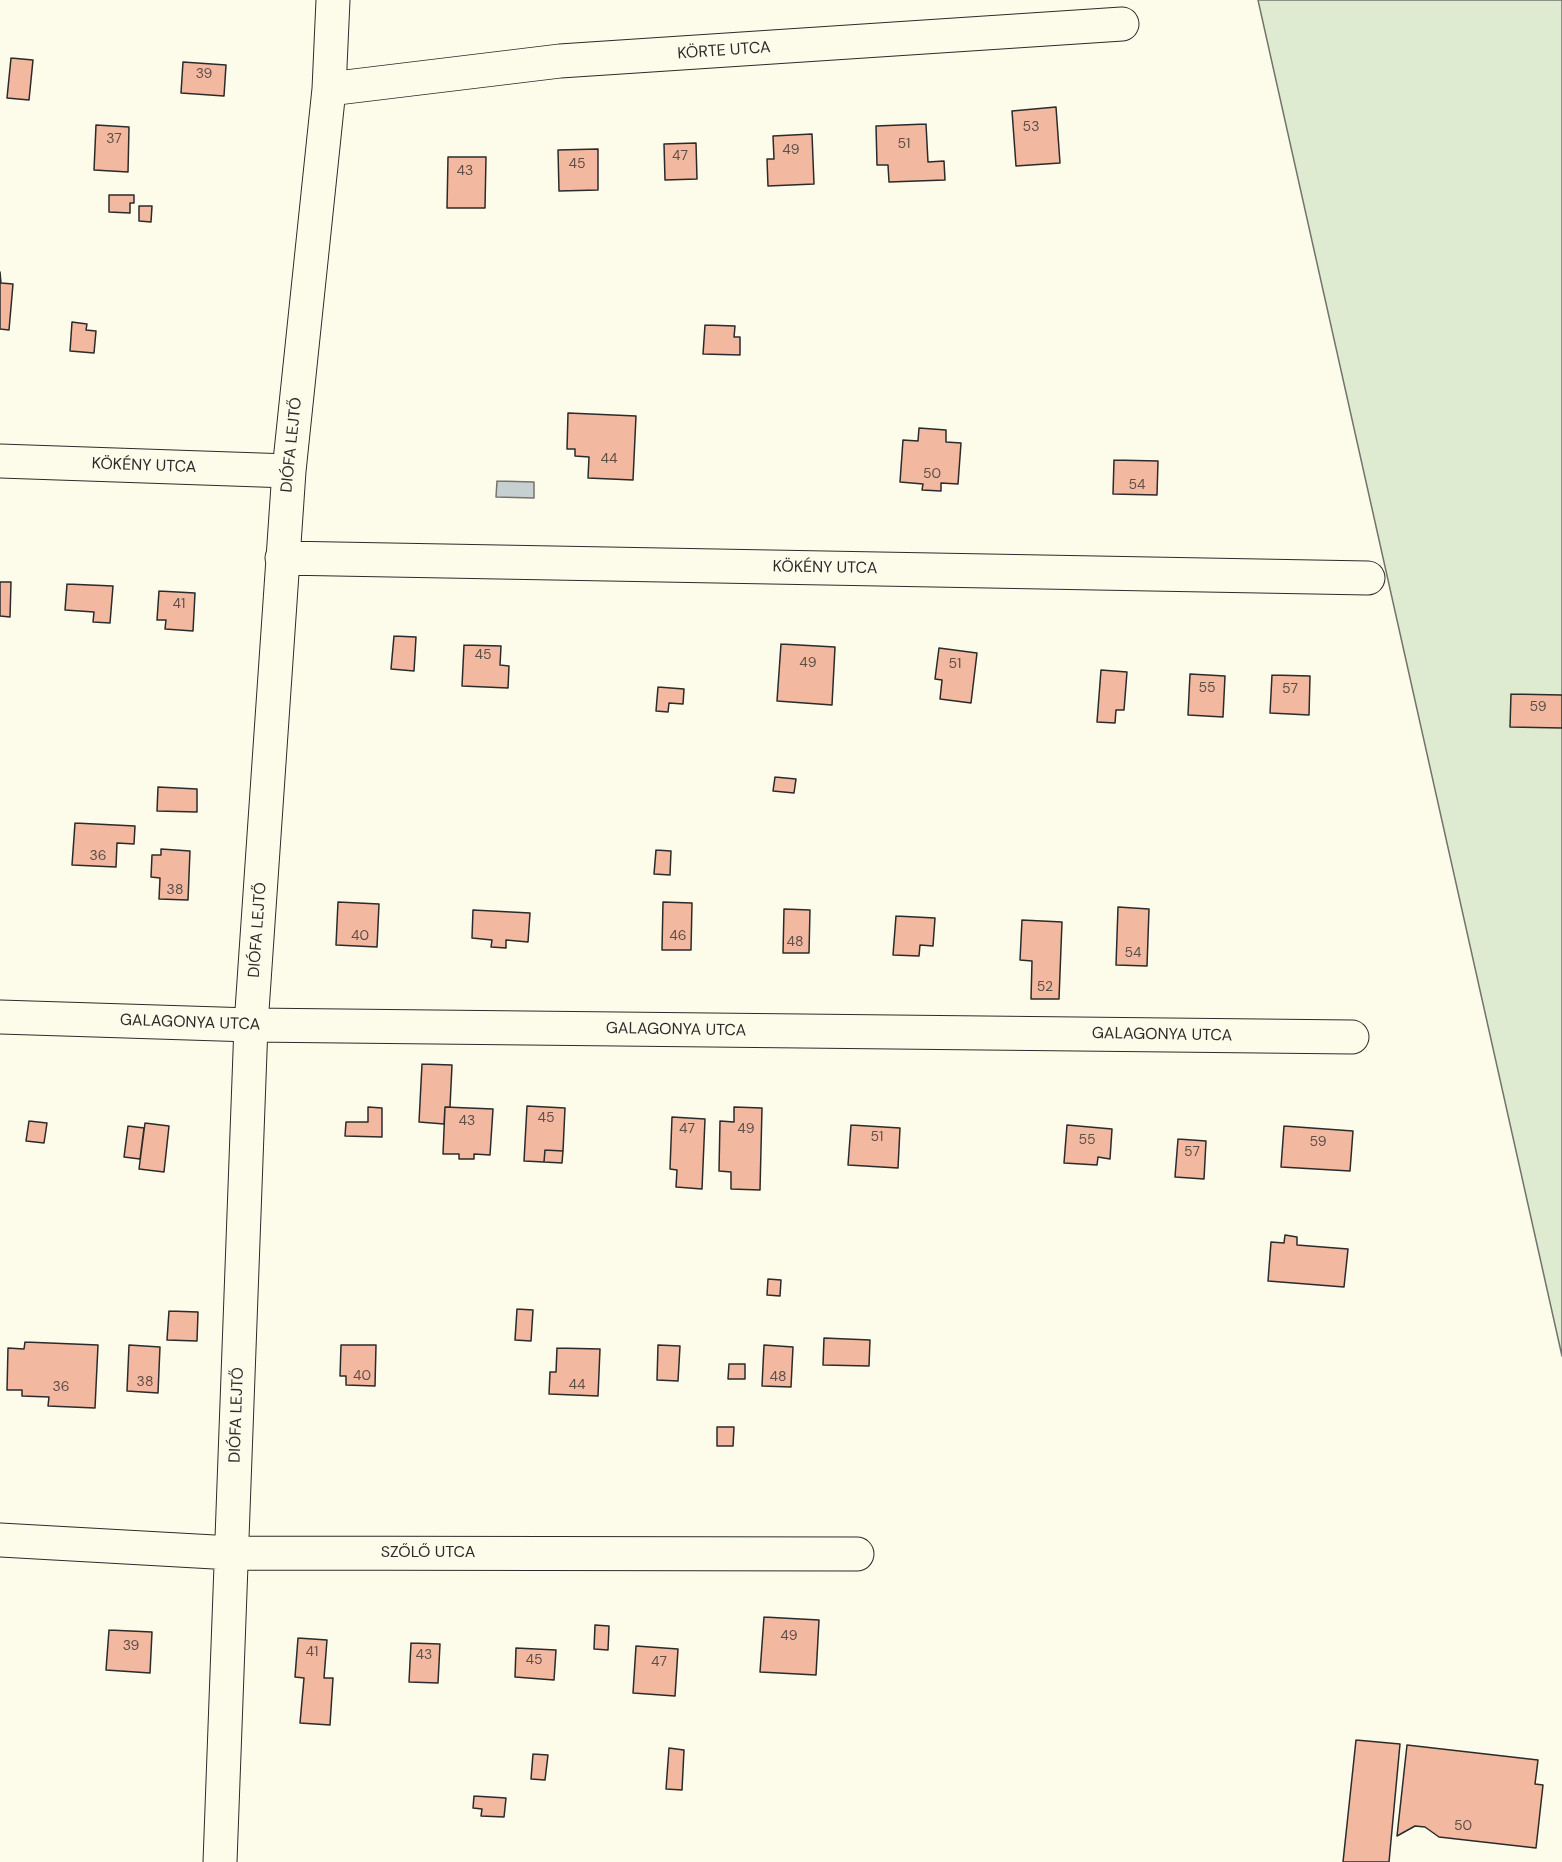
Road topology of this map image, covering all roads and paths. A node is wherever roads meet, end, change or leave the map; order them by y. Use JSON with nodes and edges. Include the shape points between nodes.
{"nodes":[{"id":1,"x":333,"y":0,"type":"edge"},
{"id":2,"x":1122,"y":24,"type":"dead end"},
{"id":3,"x":329,"y":89,"type":"junction"},
{"id":4,"x":0,"y":461,"type":"edge"},
{"id":5,"x":289,"y":471,"type":"junction"},
{"id":6,"x":282,"y":558,"type":"junction"},
{"id":7,"x":1368,"y":578,"type":"dead end"},
{"id":8,"x":0,"y":1017,"type":"edge"},
{"id":9,"x":251,"y":1025,"type":"junction"},
{"id":10,"x":1352,"y":1037,"type":"dead end"},
{"id":11,"x":0,"y":1540,"type":"edge"},
{"id":12,"x":232,"y":1553,"type":"junction"},
{"id":13,"x":857,"y":1554,"type":"dead end"},
{"id":14,"x":220,"y":1862,"type":"edge"}],
"edges":[{"from":1,"to":3,"type":"street","name":"DIÓFA LEJTŐ"},
{"from":2,"to":3,"type":"street","name":"KÖRTE UTCA","via":[[560,61]]},
{"from":3,"to":5,"type":"street","name":"DIÓFA LEJTŐ"},
{"from":4,"to":5,"type":"street","name":"KÖKÉNY UTCA"},
{"from":5,"to":6,"type":"street","name":"DIÓFA LEJTŐ"},
{"from":6,"to":7,"type":"street","name":"KÖKÉNY UTCA"},
{"from":6,"to":9,"type":"street","name":"DIÓFA LEJTŐ"},
{"from":8,"to":9,"type":"street","name":"GALAGONYA UTCA"},
{"from":9,"to":10,"type":"street","name":"GALAGONYA UTCA"},
{"from":9,"to":12,"type":"street","name":"DIÓFA LEJTŐ"},
{"from":11,"to":12,"type":"street","name":"SZŐLŐ UTCA"},
{"from":12,"to":13,"type":"street","name":"SZŐLŐ UTCA"},
{"from":12,"to":14,"type":"street","name":"DIÓFA LEJTŐ"}]}
